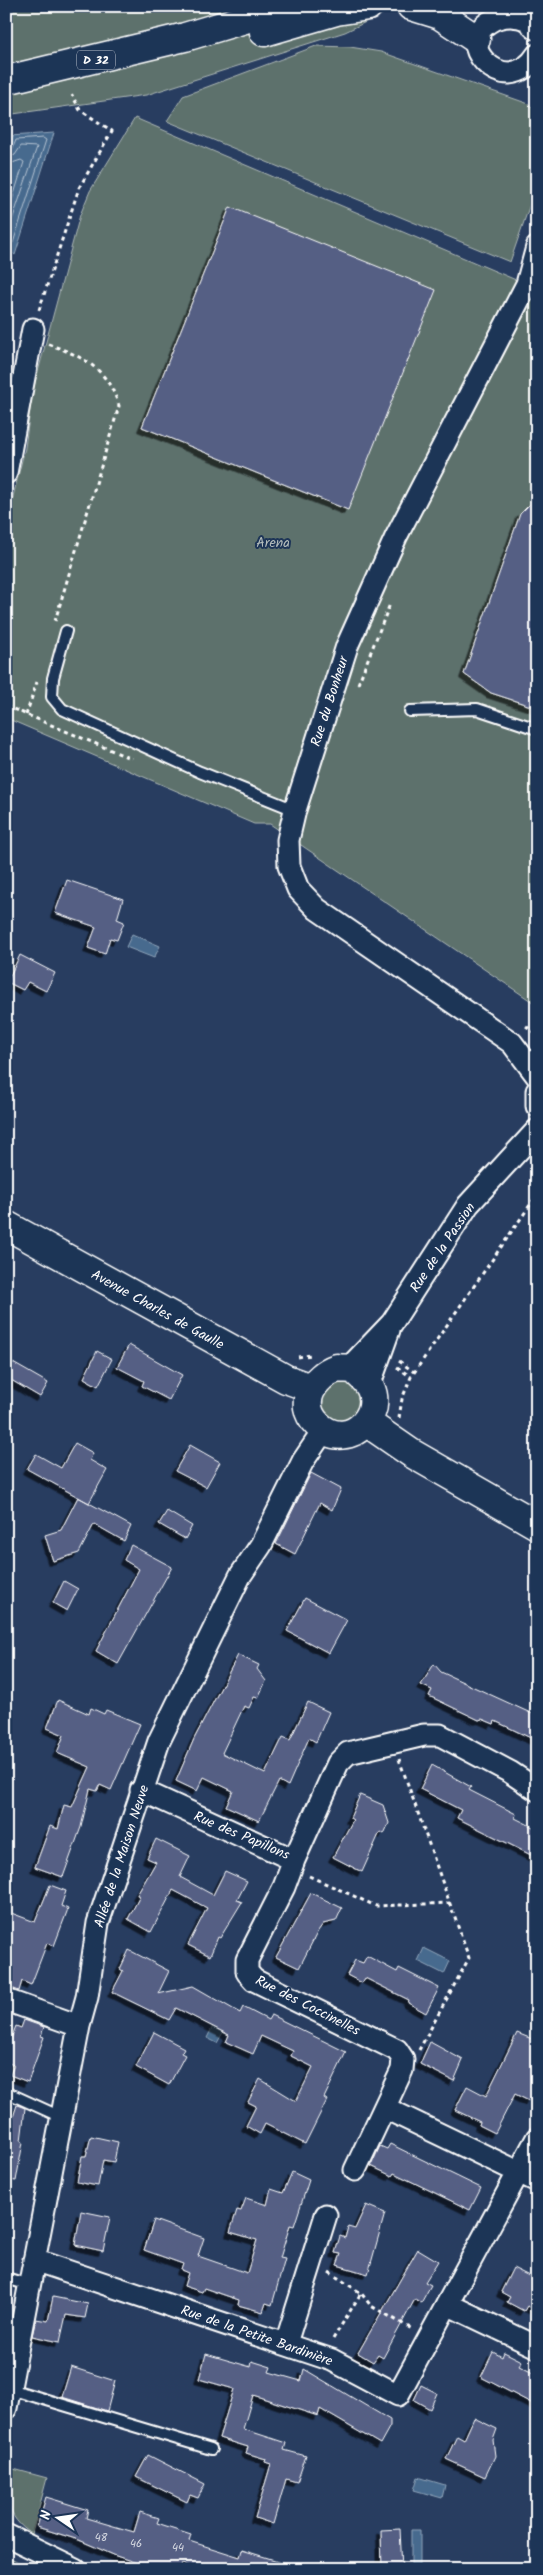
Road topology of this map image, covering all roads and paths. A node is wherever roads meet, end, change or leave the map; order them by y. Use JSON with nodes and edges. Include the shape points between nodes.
{"nodes":[{"id":1,"x":288,"y":6,"type":"edge"},
{"id":2,"x":368,"y":6,"type":"edge"},
{"id":3,"x":411,"y":6,"type":"edge"},
{"id":4,"x":537,"y":25,"type":"edge"},
{"id":5,"x":185,"y":37,"type":"junction"},
{"id":6,"x":476,"y":39,"type":"junction"},
{"id":7,"x":534,"y":67,"type":"edge"},
{"id":8,"x":6,"y":80,"type":"edge"},
{"id":9,"x":72,"y":95,"type":"dead end"},
{"id":10,"x":537,"y":247,"type":"edge"},
{"id":11,"x":32,"y":333,"type":"junction"},
{"id":12,"x":6,"y":473,"type":"edge"},
{"id":13,"x":54,"y":623,"type":"dead end"},
{"id":14,"x":66,"y":631,"type":"dead end"},
{"id":15,"x":38,"y":680,"type":"dead end"},
{"id":16,"x":410,"y":711,"type":"dead end"},
{"id":17,"x":26,"y":715,"type":"dead end"},
{"id":18,"x":537,"y":729,"type":"edge"},
{"id":19,"x":295,"y":810,"type":"junction"},
{"id":20,"x":537,"y":1076,"type":"edge"},
{"id":21,"x":537,"y":1091,"type":"edge"},
{"id":22,"x":537,"y":1106,"type":"edge"},
{"id":23,"x":537,"y":1130,"type":"edge"},
{"id":24,"x":537,"y":1195,"type":"edge"},
{"id":25,"x":6,"y":1225,"type":"edge"},
{"id":26,"x":392,"y":1323,"type":"junction"},
{"id":27,"x":348,"y":1369,"type":"junction"},
{"id":28,"x":370,"y":1386,"type":"junction"},
{"id":29,"x":311,"y":1388,"type":"junction"},
{"id":30,"x":366,"y":1422,"type":"junction"},
{"id":31,"x":324,"y":1430,"type":"junction"},
{"id":32,"x":389,"y":1439,"type":"junction"},
{"id":33,"x":537,"y":1526,"type":"edge"},
{"id":34,"x":393,"y":1742,"type":"junction"},
{"id":35,"x":141,"y":1790,"type":"junction"},
{"id":36,"x":537,"y":1790,"type":"edge"},
{"id":37,"x":293,"y":1864,"type":"junction"},
{"id":38,"x":450,"y":1903,"type":"junction"},
{"id":39,"x":6,"y":2000,"type":"edge"},
{"id":40,"x":79,"y":2026,"type":"junction"},
{"id":41,"x":403,"y":2059,"type":"junction"},
{"id":42,"x":6,"y":2092,"type":"edge"},
{"id":43,"x":385,"y":2108,"type":"junction"},
{"id":44,"x":61,"y":2117,"type":"junction"},
{"id":45,"x":537,"y":2138,"type":"edge"},
{"id":46,"x":354,"y":2170,"type":"dead end"},
{"id":47,"x":528,"y":2176,"type":"edge"},
{"id":48,"x":326,"y":2216,"type":"dead end"},
{"id":49,"x":34,"y":2260,"type":"junction"},
{"id":50,"x":312,"y":2261,"type":"junction"},
{"id":51,"x":6,"y":2278,"type":"edge"},
{"id":52,"x":29,"y":2285,"type":"junction"},
{"id":53,"x":361,"y":2293,"type":"junction"},
{"id":54,"x":447,"y":2304,"type":"junction"},
{"id":55,"x":428,"y":2339,"type":"junction"},
{"id":56,"x":286,"y":2343,"type":"junction"},
{"id":57,"x":330,"y":2344,"type":"dead end"},
{"id":58,"x":537,"y":2347,"type":"edge"},
{"id":59,"x":8,"y":2399,"type":"edge"},
{"id":60,"x":211,"y":2449,"type":"dead end"},
{"id":61,"x":6,"y":2535,"type":"edge"},
{"id":62,"x":76,"y":2569,"type":"edge"}],
"edges":[{"from":1,"to":5,"type":"main road","number":"D 32"},
{"from":2,"to":5,"type":"main road","via":[[336,11],[261,33]]},
{"from":3,"to":6,"type":"main road","via":[[440,15]]},
{"from":4,"to":6,"type":"street","via":[[522,11],[502,9],[484,20]]},
{"from":5,"to":8,"type":"main road","number":"D 32"},
{"from":6,"to":7,"type":"street","via":[[482,59],[493,69],[508,73]]},
{"from":9,"to":11,"type":"path","via":[[80,110],[112,131],[79,188]]},
{"from":10,"to":19,"type":"street","name":"Rue du Bonheur","via":[[527,284],[396,537],[346,646]]},
{"from":11,"to":12,"type":"street"},
{"from":11,"to":13,"type":"path","via":[[81,356],[112,385],[119,406]]},
{"from":14,"to":19,"type":"lane","via":[[53,678],[52,697],[62,709],[200,772]]},
{"from":15,"to":17,"type":"path"},
{"from":16,"to":18,"type":"lane","via":[[478,709]]},
{"from":19,"to":20,"type":"street","name":"Rue du Bonheur","via":[[288,840],[289,866],[304,896],[317,909],[512,1043]]},
{"from":21,"to":22,"type":"street"},
{"from":23,"to":26,"type":"street","name":"Rue de la Passion","via":[[468,1205]]},
{"from":24,"to":32,"type":"path","via":[[411,1377],[402,1399],[398,1423]]},
{"from":25,"to":29,"type":"main road","name":"Avenue Charles de Gaulle","via":[[286,1379]]},
{"from":26,"to":27,"type":"street"},
{"from":26,"to":28,"type":"street"},
{"from":27,"to":28,"type":"main road","via":[[353,1369]]},
{"from":27,"to":29,"type":"main road","via":[[326,1372]]},
{"from":28,"to":30,"type":"main road","via":[[374,1402]]},
{"from":29,"to":31,"type":"main road","via":[[308,1397],[311,1416]]},
{"from":30,"to":31,"type":"main road","via":[[360,1429],[342,1435]]},
{"from":30,"to":32,"type":"main road"},
{"from":31,"to":35,"type":"street","name":"Allée de la Maison Neuve","via":[[303,1461],[261,1545],[240,1576],[159,1740]]},
{"from":32,"to":33,"type":"main road"},
{"from":34,"to":36,"type":"street","name":"Rue des Papillons","via":[[440,1735]]},
{"from":34,"to":37,"type":"street","name":"Rue des Papillons","via":[[348,1753],[338,1763]]},
{"from":34,"to":38,"type":"path"},
{"from":35,"to":37,"type":"street","name":"Rue des Papillons"},
{"from":35,"to":40,"type":"street","name":"Allée de la Maison Neuve","via":[[98,1923],[87,1997]]},
{"from":37,"to":38,"type":"path","via":[[376,1906]]},
{"from":37,"to":41,"type":"street","name":"Rue des Coccinelles","via":[[247,1960],[247,1972],[254,1980],[397,2050]]},
{"from":38,"to":41,"type":"path","via":[[469,1958],[422,2049]]},
{"from":39,"to":40,"type":"street"},
{"from":40,"to":44,"type":"street","name":"Allée de la Maison Neuve"},
{"from":41,"to":43,"type":"street","via":[[402,2070]]},
{"from":42,"to":44,"type":"lane"},
{"from":43,"to":46,"type":"street"},
{"from":43,"to":47,"type":"street"},
{"from":44,"to":49,"type":"street","name":"Allée de la Maison Neuve"},
{"from":45,"to":47,"type":"street","name":"Rue de la Petite Bardinière"},
{"from":47,"to":54,"type":"street","name":"Rue de la Petite Bardinière"},
{"from":48,"to":50,"type":"street"},
{"from":49,"to":52,"type":"street","name":"Allée de la Maison Neuve"},
{"from":49,"to":56,"type":"street","name":"Rue de la Petite Bardinière"},
{"from":50,"to":53,"type":"path"},
{"from":50,"to":56,"type":"street"},
{"from":51,"to":52,"type":"lane"},
{"from":52,"to":59,"type":"street","name":"Allée de la Maison Neuve"},
{"from":53,"to":55,"type":"path","via":[[371,2306]]},
{"from":53,"to":57,"type":"path"},
{"from":54,"to":55,"type":"street","name":"Rue de la Petite Bardinière"},
{"from":54,"to":58,"type":"street"},
{"from":55,"to":56,"type":"street","name":"Rue de la Petite Bardinière","via":[[398,2394],[332,2360]]},
{"from":59,"to":60,"type":"lane"},
{"from":61,"to":62,"type":"street"}]}
